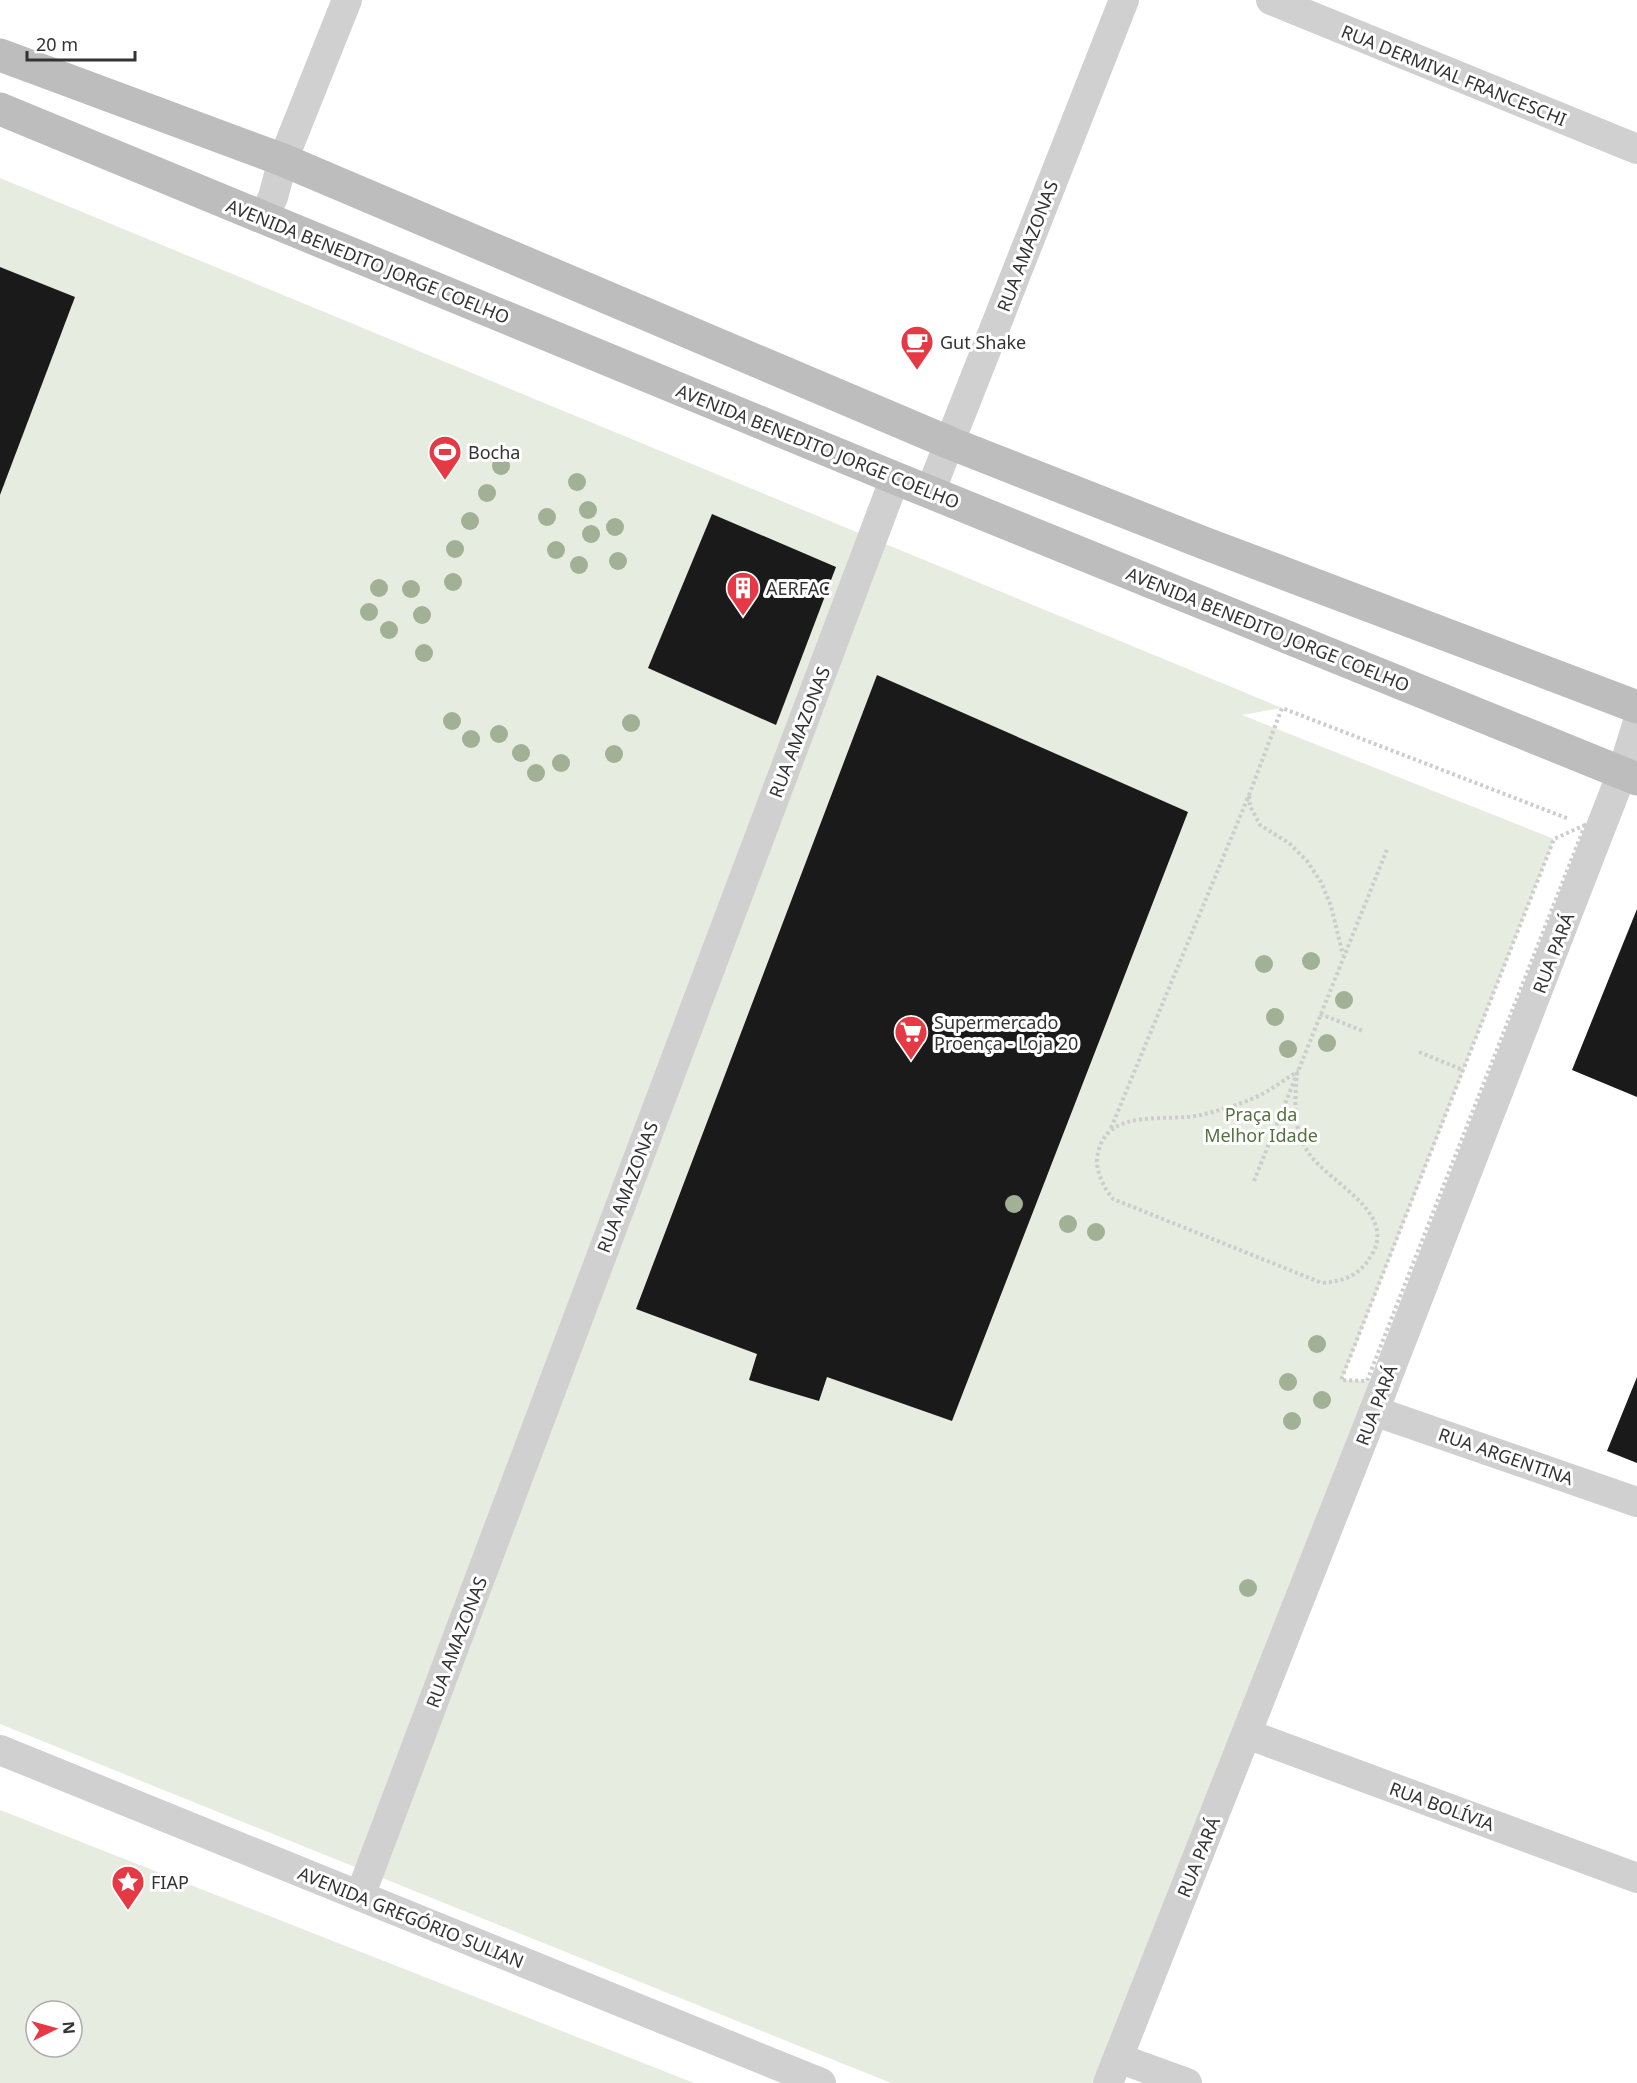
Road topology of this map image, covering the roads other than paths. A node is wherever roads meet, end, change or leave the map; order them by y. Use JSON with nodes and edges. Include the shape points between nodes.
{"nodes":[{"id":1,"x":347,"y":0,"type":"edge"},
{"id":2,"x":1124,"y":0,"type":"edge"},
{"id":3,"x":1271,"y":0,"type":"edge"},
{"id":4,"x":0,"y":55,"type":"edge"},
{"id":5,"x":0,"y":109,"type":"edge"},
{"id":6,"x":1637,"y":149,"type":"edge"},
{"id":7,"x":284,"y":160,"type":"junction"},
{"id":8,"x":263,"y":218,"type":"junction"},
{"id":9,"x":950,"y":443,"type":"junction"},
{"id":10,"x":895,"y":478,"type":"junction"},
{"id":11,"x":930,"y":492,"type":"junction"},
{"id":12,"x":1637,"y":707,"type":"edge"},
{"id":13,"x":1637,"y":725,"type":"edge"},
{"id":14,"x":1630,"y":776,"type":"edge"},
{"id":15,"x":1374,"y":1411,"type":"junction"},
{"id":16,"x":1637,"y":1502,"type":"edge"},
{"id":17,"x":1247,"y":1734,"type":"junction"},
{"id":18,"x":0,"y":1750,"type":"edge"},
{"id":19,"x":1637,"y":1878,"type":"edge"},
{"id":20,"x":360,"y":1896,"type":"junction"},
{"id":21,"x":1113,"y":2071,"type":"edge"},
{"id":22,"x":821,"y":2083,"type":"edge"},
{"id":23,"x":1187,"y":2083,"type":"edge"}],
"edges":[{"from":1,"to":7,"type":"street"},
{"from":2,"to":9,"type":"street","name":"RUA AMAZONAS"},
{"from":3,"to":6,"type":"street","name":"RUA DERMIVAL FRANCESCHI"},
{"from":4,"to":7,"type":"main road"},
{"from":5,"to":8,"type":"main road","name":"AVENIDA BENEDITO JORGE COELHO"},
{"from":7,"to":8,"type":"street"},
{"from":7,"to":9,"type":"main road"},
{"from":8,"to":10,"type":"main road","name":"AVENIDA BENEDITO JORGE COELHO"},
{"from":9,"to":11,"type":"street","name":"RUA AMAZONAS"},
{"from":9,"to":12,"type":"main road"},
{"from":10,"to":11,"type":"main road","name":"AVENIDA BENEDITO JORGE COELHO"},
{"from":10,"to":20,"type":"street","name":"RUA AMAZONAS"},
{"from":11,"to":14,"type":"main road","name":"AVENIDA BENEDITO JORGE COELHO"},
{"from":13,"to":14,"type":"street","name":"RUA PARÁ"},
{"from":14,"to":15,"type":"street","name":"RUA PARÁ"},
{"from":15,"to":16,"type":"street","name":"RUA ARGENTINA"},
{"from":15,"to":17,"type":"street","name":"RUA PARÁ"},
{"from":17,"to":19,"type":"street","name":"RUA BOLÍVIA"},
{"from":17,"to":21,"type":"street","name":"RUA PARÁ"},
{"from":18,"to":20,"type":"street","name":"AVENIDA GREGÓRIO SULIAN"},
{"from":20,"to":22,"type":"street","name":"AVENIDA GREGÓRIO SULIAN"},
{"from":21,"to":23,"type":"street"}]}
